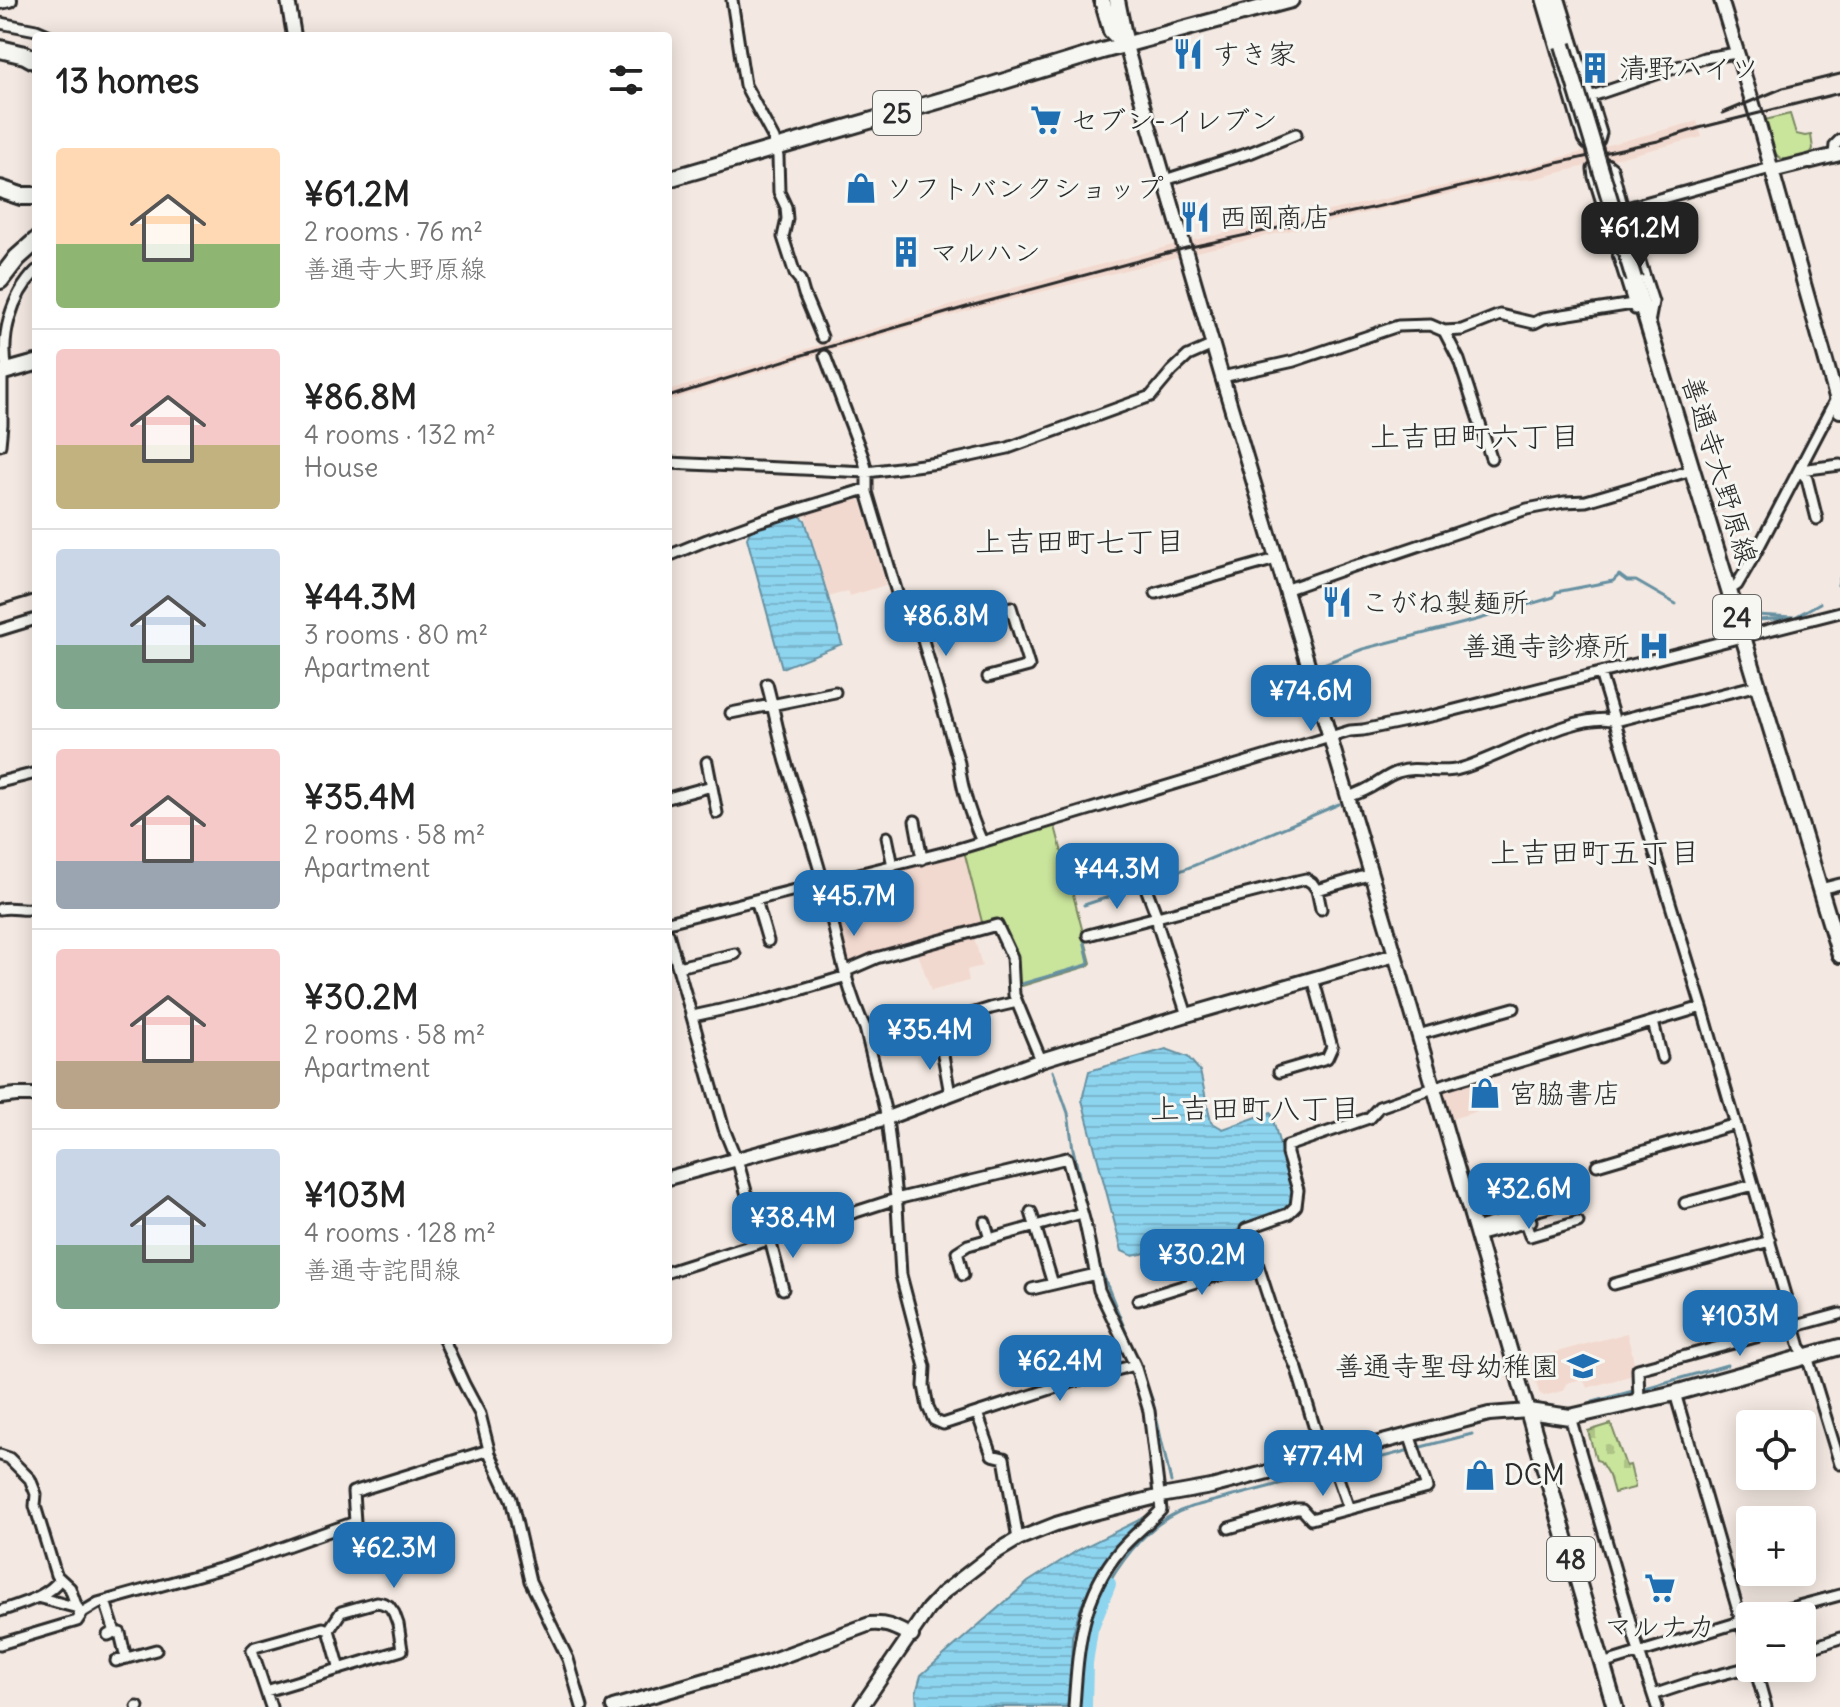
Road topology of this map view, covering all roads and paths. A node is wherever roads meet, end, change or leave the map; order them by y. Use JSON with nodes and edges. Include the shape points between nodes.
{"nodes":[{"id":1,"x":10,"y":0,"type":"edge"},
{"id":2,"x":288,"y":0,"type":"edge"},
{"id":3,"x":732,"y":0,"type":"edge"},
{"id":4,"x":1102,"y":0,"type":"edge"},
{"id":5,"x":1117,"y":0,"type":"edge"},
{"id":6,"x":1291,"y":0,"type":"edge"},
{"id":7,"x":1542,"y":0,"type":"edge"},
{"id":8,"x":1551,"y":0,"type":"edge"},
{"id":9,"x":1560,"y":0,"type":"edge"},
{"id":10,"x":1721,"y":0,"type":"edge"},
{"id":11,"x":0,"y":2,"type":"edge"},
{"id":12,"x":1276,"y":2,"type":"edge"},
{"id":13,"x":0,"y":23,"type":"edge"},
{"id":14,"x":40,"y":32,"type":"edge"},
{"id":15,"x":293,"y":32,"type":"edge"},
{"id":16,"x":0,"y":39,"type":"edge"},
{"id":17,"x":1126,"y":46,"type":"junction"},
{"id":18,"x":0,"y":49,"type":"edge"},
{"id":19,"x":32,"y":50,"type":"edge"},
{"id":20,"x":1737,"y":53,"type":"junction"},
{"id":21,"x":32,"y":59,"type":"edge"},
{"id":22,"x":1589,"y":97,"type":"junction"},
{"id":23,"x":1296,"y":134,"type":"dead end"},
{"id":24,"x":1840,"y":140,"type":"edge"},
{"id":25,"x":776,"y":148,"type":"junction"},
{"id":26,"x":1837,"y":155,"type":"edge"},
{"id":27,"x":1772,"y":170,"type":"junction"},
{"id":28,"x":672,"y":178,"type":"edge"},
{"id":29,"x":1165,"y":180,"type":"junction"},
{"id":30,"x":0,"y":189,"type":"edge"},
{"id":31,"x":32,"y":196,"type":"edge"},
{"id":32,"x":1623,"y":209,"type":"junction"},
{"id":33,"x":32,"y":245,"type":"edge"},
{"id":34,"x":32,"y":276,"type":"edge"},
{"id":35,"x":0,"y":280,"type":"edge"},
{"id":36,"x":1633,"y":304,"type":"junction"},
{"id":37,"x":1649,"y":323,"type":"junction"},
{"id":38,"x":1444,"y":331,"type":"junction"},
{"id":39,"x":822,"y":337,"type":"dead end"},
{"id":40,"x":1213,"y":345,"type":"junction"},
{"id":41,"x":825,"y":356,"type":"dead end"},
{"id":42,"x":32,"y":364,"type":"edge"},
{"id":43,"x":3,"y":372,"type":"edge"},
{"id":44,"x":1222,"y":377,"type":"junction"},
{"id":45,"x":1838,"y":395,"type":"edge"},
{"id":46,"x":1840,"y":411,"type":"edge"},
{"id":47,"x":0,"y":445,"type":"edge"},
{"id":48,"x":1491,"y":458,"type":"dead end"},
{"id":49,"x":672,"y":463,"type":"edge"},
{"id":50,"x":1840,"y":465,"type":"edge"},
{"id":51,"x":1692,"y":470,"type":"junction"},
{"id":52,"x":1800,"y":470,"type":"junction"},
{"id":53,"x":867,"y":472,"type":"junction"},
{"id":54,"x":866,"y":489,"type":"junction"},
{"id":55,"x":1817,"y":519,"type":"dead end"},
{"id":56,"x":672,"y":554,"type":"edge"},
{"id":57,"x":1276,"y":559,"type":"junction"},
{"id":58,"x":1285,"y":590,"type":"junction"},
{"id":59,"x":1729,"y":590,"type":"junction"},
{"id":60,"x":1156,"y":593,"type":"dead end"},
{"id":61,"x":1840,"y":612,"type":"edge"},
{"id":62,"x":32,"y":620,"type":"edge"},
{"id":63,"x":0,"y":630,"type":"edge"},
{"id":64,"x":917,"y":632,"type":"junction"},
{"id":65,"x":1744,"y":638,"type":"junction"},
{"id":66,"x":1600,"y":673,"type":"junction"},
{"id":67,"x":988,"y":677,"type":"dead end"},
{"id":68,"x":767,"y":684,"type":"dead end"},
{"id":69,"x":1758,"y":685,"type":"junction"},
{"id":70,"x":835,"y":692,"type":"dead end"},
{"id":71,"x":772,"y":705,"type":"junction"},
{"id":72,"x":731,"y":713,"type":"dead end"},
{"id":73,"x":1616,"y":721,"type":"junction"},
{"id":74,"x":1331,"y":736,"type":"junction"},
{"id":75,"x":707,"y":762,"type":"dead end"},
{"id":76,"x":32,"y":774,"type":"edge"},
{"id":77,"x":0,"y":782,"type":"edge"},
{"id":78,"x":712,"y":786,"type":"junction"},
{"id":79,"x":672,"y":797,"type":"edge"},
{"id":80,"x":1349,"y":797,"type":"junction"},
{"id":81,"x":717,"y":813,"type":"dead end"},
{"id":82,"x":915,"y":821,"type":"dead end"},
{"id":83,"x":887,"y":837,"type":"dead end"},
{"id":84,"x":982,"y":842,"type":"junction"},
{"id":85,"x":922,"y":859,"type":"junction"},
{"id":86,"x":893,"y":866,"type":"junction"},
{"id":87,"x":1372,"y":874,"type":"junction"},
{"id":88,"x":1144,"y":883,"type":"dead end"},
{"id":89,"x":823,"y":884,"type":"junction"},
{"id":90,"x":1840,"y":884,"type":"edge"},
{"id":91,"x":1820,"y":889,"type":"junction"},
{"id":92,"x":1317,"y":890,"type":"junction"},
{"id":93,"x":756,"y":900,"type":"junction"},
{"id":94,"x":0,"y":909,"type":"edge"},
{"id":95,"x":32,"y":909,"type":"edge"},
{"id":96,"x":1321,"y":909,"type":"dead end"},
{"id":97,"x":1157,"y":917,"type":"junction"},
{"id":98,"x":672,"y":921,"type":"edge"},
{"id":99,"x":1088,"y":935,"type":"dead end"},
{"id":100,"x":768,"y":941,"type":"dead end"},
{"id":101,"x":672,"y":947,"type":"edge"},
{"id":102,"x":735,"y":954,"type":"dead end"},
{"id":103,"x":1395,"y":955,"type":"junction"},
{"id":104,"x":1840,"y":955,"type":"edge"},
{"id":105,"x":679,"y":971,"type":"junction"},
{"id":106,"x":847,"y":974,"type":"junction"},
{"id":107,"x":672,"y":976,"type":"edge"},
{"id":108,"x":1313,"y":978,"type":"junction"},
{"id":109,"x":1017,"y":1002,"type":"junction"},
{"id":110,"x":1702,"y":1007,"type":"junction"},
{"id":111,"x":1514,"y":1008,"type":"dead end"},
{"id":112,"x":1187,"y":1015,"type":"junction"},
{"id":113,"x":693,"y":1016,"type":"junction"},
{"id":114,"x":962,"y":1017,"type":"dead end"},
{"id":115,"x":1653,"y":1022,"type":"junction"},
{"id":116,"x":1418,"y":1035,"type":"junction"},
{"id":117,"x":941,"y":1044,"type":"dead end"},
{"id":118,"x":1662,"y":1058,"type":"dead end"},
{"id":119,"x":1041,"y":1060,"type":"junction"},
{"id":120,"x":1279,"y":1072,"type":"dead end"},
{"id":121,"x":1434,"y":1088,"type":"junction"},
{"id":122,"x":950,"y":1094,"type":"junction"},
{"id":123,"x":32,"y":1095,"type":"edge"},
{"id":124,"x":0,"y":1097,"type":"edge"},
{"id":125,"x":887,"y":1118,"type":"junction"},
{"id":126,"x":1736,"y":1124,"type":"junction"},
{"id":127,"x":736,"y":1160,"type":"junction"},
{"id":128,"x":1597,"y":1165,"type":"dead end"},
{"id":129,"x":672,"y":1177,"type":"edge"},
{"id":130,"x":1753,"y":1185,"type":"junction"},
{"id":131,"x":896,"y":1199,"type":"junction"},
{"id":132,"x":1574,"y":1200,"type":"dead end"},
{"id":133,"x":1685,"y":1203,"type":"dead end"},
{"id":134,"x":1031,"y":1212,"type":"dead end"},
{"id":135,"x":1082,"y":1213,"type":"junction"},
{"id":136,"x":985,"y":1222,"type":"dead end"},
{"id":137,"x":1578,"y":1222,"type":"dead end"},
{"id":138,"x":1036,"y":1226,"type":"junction"},
{"id":139,"x":1476,"y":1232,"type":"junction"},
{"id":140,"x":990,"y":1239,"type":"junction"},
{"id":141,"x":765,"y":1241,"type":"junction"},
{"id":142,"x":1770,"y":1241,"type":"junction"},
{"id":143,"x":1257,"y":1263,"type":"junction"},
{"id":144,"x":672,"y":1271,"type":"edge"},
{"id":145,"x":1096,"y":1274,"type":"junction"},
{"id":146,"x":963,"y":1275,"type":"dead end"},
{"id":147,"x":1053,"y":1284,"type":"junction"},
{"id":148,"x":1614,"y":1284,"type":"dead end"},
{"id":149,"x":783,"y":1289,"type":"dead end"},
{"id":150,"x":1032,"y":1289,"type":"dead end"},
{"id":151,"x":1138,"y":1300,"type":"dead end"},
{"id":152,"x":1840,"y":1314,"type":"edge"},
{"id":153,"x":1794,"y":1325,"type":"junction"},
{"id":154,"x":446,"y":1344,"type":"edge"},
{"id":155,"x":1840,"y":1347,"type":"edge"},
{"id":156,"x":1807,"y":1356,"type":"junction"},
{"id":157,"x":1135,"y":1365,"type":"junction"},
{"id":158,"x":1675,"y":1393,"type":"junction"},
{"id":159,"x":1639,"y":1402,"type":"junction"},
{"id":160,"x":1528,"y":1411,"type":"junction"},
{"id":161,"x":977,"y":1413,"type":"junction"},
{"id":162,"x":1570,"y":1417,"type":"junction"},
{"id":163,"x":1412,"y":1444,"type":"junction"},
{"id":164,"x":489,"y":1450,"type":"junction"},
{"id":165,"x":0,"y":1455,"type":"edge"},
{"id":166,"x":1331,"y":1463,"type":"junction"},
{"id":167,"x":1840,"y":1464,"type":"edge"},
{"id":168,"x":1161,"y":1496,"type":"junction"},
{"id":169,"x":1349,"y":1509,"type":"junction"},
{"id":170,"x":1229,"y":1528,"type":"dead end"},
{"id":171,"x":1018,"y":1539,"type":"junction"},
{"id":172,"x":60,"y":1579,"type":"junction"},
{"id":173,"x":1840,"y":1595,"type":"edge"},
{"id":174,"x":37,"y":1597,"type":"junction"},
{"id":175,"x":105,"y":1601,"type":"junction"},
{"id":176,"x":1740,"y":1602,"type":"edge"},
{"id":177,"x":1814,"y":1602,"type":"edge"},
{"id":178,"x":0,"y":1611,"type":"edge"},
{"id":179,"x":79,"y":1612,"type":"junction"},
{"id":180,"x":1736,"y":1623,"type":"edge"},
{"id":181,"x":329,"y":1630,"type":"junction"},
{"id":182,"x":912,"y":1636,"type":"junction"},
{"id":183,"x":1840,"y":1638,"type":"edge"},
{"id":184,"x":0,"y":1644,"type":"edge"},
{"id":185,"x":1816,"y":1646,"type":"edge"},
{"id":186,"x":156,"y":1650,"type":"dead end"},
{"id":187,"x":1639,"y":1652,"type":"junction"},
{"id":188,"x":1602,"y":1664,"type":"junction"},
{"id":189,"x":340,"y":1669,"type":"junction"},
{"id":190,"x":1736,"y":1672,"type":"edge"},
{"id":191,"x":1757,"y":1682,"type":"edge"},
{"id":192,"x":266,"y":1691,"type":"junction"},
{"id":193,"x":1653,"y":1695,"type":"junction"},
{"id":194,"x":271,"y":1707,"type":"edge"},
{"id":195,"x":582,"y":1707,"type":"edge"},
{"id":196,"x":613,"y":1707,"type":"edge"},
{"id":197,"x":861,"y":1707,"type":"edge"},
{"id":198,"x":1074,"y":1707,"type":"edge"},
{"id":199,"x":1615,"y":1707,"type":"edge"},
{"id":200,"x":1657,"y":1707,"type":"edge"},
{"id":201,"x":1766,"y":1707,"type":"edge"}],
"edges":[{"from":1,"to":11,"type":"street"},
{"from":2,"to":15,"type":"street"},
{"from":3,"to":25,"type":"street","via":[[745,85]]},
{"from":4,"to":17,"type":"main road","via":[[1111,31]]},
{"from":5,"to":17,"type":"main road"},
{"from":6,"to":12,"type":"main road"},
{"from":7,"to":22,"type":"street","via":[[1587,144],[1599,140],[1601,133]]},
{"from":8,"to":37,"type":"main road","name":"善通寺大野原線","number":"24","bridge":true},
{"from":9,"to":22,"type":"street"},
{"from":10,"to":20,"type":"street"},
{"from":12,"to":17,"type":"main road"},
{"from":13,"to":14,"type":"street"},
{"from":16,"to":19,"type":"highway"},
{"from":17,"to":25,"type":"main road","number":"25"},
{"from":17,"to":29,"type":"street"},
{"from":18,"to":21,"type":"highway"},
{"from":20,"to":22,"type":"street","via":[[1704,58]]},
{"from":20,"to":27,"type":"street"},
{"from":23,"to":29,"type":"street"},
{"from":24,"to":26,"type":"street"},
{"from":25,"to":28,"type":"main road","number":"25"},
{"from":25,"to":39,"type":"street","via":[[787,219],[783,237]]},
{"from":26,"to":27,"type":"street"},
{"from":27,"to":32,"type":"street"},
{"from":27,"to":45,"type":"street"},
{"from":29,"to":40,"type":"street"},
{"from":30,"to":31,"type":"highway"},
{"from":32,"to":36,"type":"street","via":[[1612,168],[1607,164],[1593,169]]},
{"from":32,"to":37,"type":"street","via":[[1653,302]]},
{"from":33,"to":35,"type":"highway"},
{"from":34,"to":43,"type":"street","via":[[9,317]]},
{"from":36,"to":37,"type":"street"},
{"from":36,"to":38,"type":"street","via":[[1534,323],[1500,315]]},
{"from":37,"to":51,"type":"main road","name":"善通寺大野原線","number":"24"},
{"from":38,"to":44,"type":"street","via":[[1430,325],[1398,326],[1294,361]]},
{"from":38,"to":48,"type":"street","via":[[1459,360]]},
{"from":40,"to":44,"type":"street"},
{"from":40,"to":53,"type":"street","via":[[1188,356],[1151,396],[1008,448]]},
{"from":41,"to":53,"type":"street"},
{"from":42,"to":43,"type":"main road"},
{"from":43,"to":47,"type":"street"},
{"from":44,"to":57,"type":"street"},
{"from":45,"to":46,"type":"street"},
{"from":45,"to":52,"type":"street"},
{"from":49,"to":53,"type":"street"},
{"from":50,"to":52,"type":"street"},
{"from":51,"to":58,"type":"street","via":[[1586,501],[1527,509]]},
{"from":51,"to":59,"type":"main road","name":"善通寺大野原線","number":"24"},
{"from":52,"to":55,"type":"street"},
{"from":52,"to":59,"type":"street","via":[[1741,579]]},
{"from":53,"to":54,"type":"street"},
{"from":54,"to":56,"type":"street"},
{"from":54,"to":64,"type":"street","via":[[900,603]]},
{"from":57,"to":58,"type":"street"},
{"from":57,"to":60,"type":"street"},
{"from":58,"to":74,"type":"street"},
{"from":59,"to":65,"type":"main road","name":"善通寺大野原線","number":"24"},
{"from":61,"to":65,"type":"street"},
{"from":62,"to":63,"type":"street"},
{"from":64,"to":67,"type":"street","via":[[1011,607],[1029,666]]},
{"from":64,"to":84,"type":"street"},
{"from":65,"to":66,"type":"street"},
{"from":65,"to":69,"type":"main road","name":"善通寺大野原線","number":"24"},
{"from":66,"to":73,"type":"street"},
{"from":66,"to":74,"type":"street"},
{"from":68,"to":71,"type":"street"},
{"from":69,"to":73,"type":"street"},
{"from":69,"to":91,"type":"main road","name":"善通寺大野原線","number":"24"},
{"from":70,"to":71,"type":"street"},
{"from":71,"to":72,"type":"street"},
{"from":71,"to":89,"type":"street"},
{"from":73,"to":80,"type":"street","via":[[1564,726],[1456,770],[1396,772]]},
{"from":73,"to":110,"type":"street"},
{"from":74,"to":80,"type":"street"},
{"from":74,"to":84,"type":"street"},
{"from":75,"to":78,"type":"street"},
{"from":76,"to":77,"type":"street"},
{"from":78,"to":79,"type":"street"},
{"from":78,"to":81,"type":"street"},
{"from":80,"to":87,"type":"street"},
{"from":82,"to":85,"type":"street"},
{"from":83,"to":86,"type":"street"},
{"from":84,"to":85,"type":"street"},
{"from":85,"to":86,"type":"street"},
{"from":86,"to":89,"type":"street"},
{"from":87,"to":92,"type":"street"},
{"from":87,"to":103,"type":"street"},
{"from":88,"to":97,"type":"street"},
{"from":89,"to":93,"type":"street"},
{"from":89,"to":106,"type":"street"},
{"from":90,"to":91,"type":"street"},
{"from":91,"to":104,"type":"main road","name":"善通寺大野原線","number":"24"},
{"from":92,"to":96,"type":"street"},
{"from":92,"to":97,"type":"street","via":[[1306,879]]},
{"from":93,"to":98,"type":"street"},
{"from":93,"to":100,"type":"street"},
{"from":94,"to":95,"type":"street"},
{"from":97,"to":99,"type":"street"},
{"from":97,"to":112,"type":"street"},
{"from":101,"to":105,"type":"street"},
{"from":102,"to":105,"type":"street"},
{"from":103,"to":108,"type":"street"},
{"from":103,"to":116,"type":"street"},
{"from":105,"to":107,"type":"street"},
{"from":105,"to":113,"type":"street"},
{"from":106,"to":109,"type":"street","via":[[876,958],[997,925],[1012,957]]},
{"from":106,"to":113,"type":"street"},
{"from":106,"to":125,"type":"street"},
{"from":108,"to":112,"type":"street"},
{"from":108,"to":120,"type":"street","via":[[1332,1047],[1327,1058]]},
{"from":109,"to":114,"type":"street"},
{"from":109,"to":119,"type":"street"},
{"from":110,"to":115,"type":"street"},
{"from":110,"to":126,"type":"street"},
{"from":111,"to":116,"type":"street"},
{"from":112,"to":119,"type":"street"},
{"from":113,"to":127,"type":"street"},
{"from":115,"to":118,"type":"street"},
{"from":115,"to":121,"type":"street"},
{"from":116,"to":121,"type":"street"},
{"from":117,"to":122,"type":"street"},
{"from":119,"to":122,"type":"street"},
{"from":121,"to":139,"type":"street"},
{"from":121,"to":143,"type":"street","via":[[1379,1107],[1369,1118],[1287,1146],[1298,1190],[1296,1206],[1246,1229]]},
{"from":122,"to":125,"type":"street"},
{"from":123,"to":124,"type":"street"},
{"from":125,"to":127,"type":"street"},
{"from":125,"to":131,"type":"street"},
{"from":126,"to":128,"type":"street"},
{"from":126,"to":130,"type":"street"},
{"from":127,"to":129,"type":"street"},
{"from":127,"to":141,"type":"street"},
{"from":130,"to":133,"type":"street"},
{"from":130,"to":142,"type":"street"},
{"from":131,"to":135,"type":"street","via":[[1067,1158]]},
{"from":131,"to":141,"type":"street"},
{"from":131,"to":161,"type":"street","via":[[901,1275],[923,1360],[928,1407],[934,1420],[943,1424]]},
{"from":132,"to":139,"type":"street"},
{"from":134,"to":138,"type":"street"},
{"from":135,"to":138,"type":"street"},
{"from":135,"to":145,"type":"street"},
{"from":136,"to":140,"type":"street"},
{"from":137,"to":139,"type":"street","via":[[1530,1236],[1528,1222]]},
{"from":138,"to":140,"type":"street"},
{"from":138,"to":147,"type":"street"},
{"from":139,"to":160,"type":"street"},
{"from":140,"to":146,"type":"street","via":[[957,1252]]},
{"from":141,"to":144,"type":"street"},
{"from":141,"to":149,"type":"street"},
{"from":142,"to":148,"type":"street"},
{"from":142,"to":153,"type":"street"},
{"from":143,"to":151,"type":"street"},
{"from":143,"to":166,"type":"street"},
{"from":145,"to":147,"type":"street"},
{"from":145,"to":157,"type":"street"},
{"from":147,"to":150,"type":"street"},
{"from":152,"to":153,"type":"street"},
{"from":153,"to":156,"type":"street"},
{"from":153,"to":159,"type":"street","via":[[1638,1369]]},
{"from":154,"to":164,"type":"street","via":[[480,1414]]},
{"from":155,"to":156,"type":"main road"},
{"from":156,"to":158,"type":"main road"},
{"from":156,"to":167,"type":"street"},
{"from":157,"to":161,"type":"street"},
{"from":157,"to":168,"type":"street","via":[[1149,1411]]},
{"from":158,"to":159,"type":"main road"},
{"from":158,"to":176,"type":"street"},
{"from":159,"to":162,"type":"main road"},
{"from":160,"to":162,"type":"main road"},
{"from":160,"to":163,"type":"street","via":[[1489,1414]]},
{"from":160,"to":188,"type":"main road","number":"48"},
{"from":161,"to":171,"type":"street","via":[[992,1455],[1004,1458]]},
{"from":162,"to":187,"type":"street"},
{"from":163,"to":166,"type":"street"},
{"from":163,"to":169,"type":"street","via":[[1427,1488]]},
{"from":164,"to":175,"type":"street","via":[[353,1492],[355,1522],[227,1567]]},
{"from":164,"to":195,"type":"street","via":[[511,1499],[530,1581],[568,1659]]},
{"from":165,"to":172,"type":"street","via":[[30,1479]]},
{"from":166,"to":168,"type":"street"},
{"from":166,"to":169,"type":"street"},
{"from":168,"to":171,"type":"street"},
{"from":168,"to":198,"type":"street","via":[[1161,1510],[1120,1550],[1085,1613]]},
{"from":169,"to":170,"type":"street","via":[[1311,1519],[1296,1509]]},
{"from":171,"to":182,"type":"street","via":[[944,1592]]},
{"from":172,"to":174,"type":"street"},
{"from":172,"to":179,"type":"street","via":[[70,1588]]},
{"from":173,"to":177,"type":"street"},
{"from":174,"to":178,"type":"street"},
{"from":174,"to":179,"type":"street"},
{"from":175,"to":179,"type":"street"},
{"from":175,"to":186,"type":"street","via":[[111,1634],[120,1633],[121,1660]]},
{"from":179,"to":184,"type":"street","via":[[77,1621]]},
{"from":180,"to":187,"type":"street"},
{"from":181,"to":189,"type":"street"},
{"from":181,"to":189,"type":"street","via":[[341,1612],[377,1602],[389,1606],[398,1624],[402,1650]]},
{"from":181,"to":192,"type":"street","via":[[255,1647],[254,1660]]},
{"from":182,"to":196,"type":"street","via":[[890,1625],[870,1624],[764,1663]]},
{"from":182,"to":197,"type":"street"},
{"from":183,"to":185,"type":"street"},
{"from":187,"to":188,"type":"street"},
{"from":187,"to":193,"type":"street"},
{"from":188,"to":199,"type":"main road","number":"48"},
{"from":189,"to":192,"type":"street"},
{"from":190,"to":193,"type":"street"},
{"from":191,"to":201,"type":"street"},
{"from":192,"to":194,"type":"street"},
{"from":193,"to":200,"type":"street"}]}
